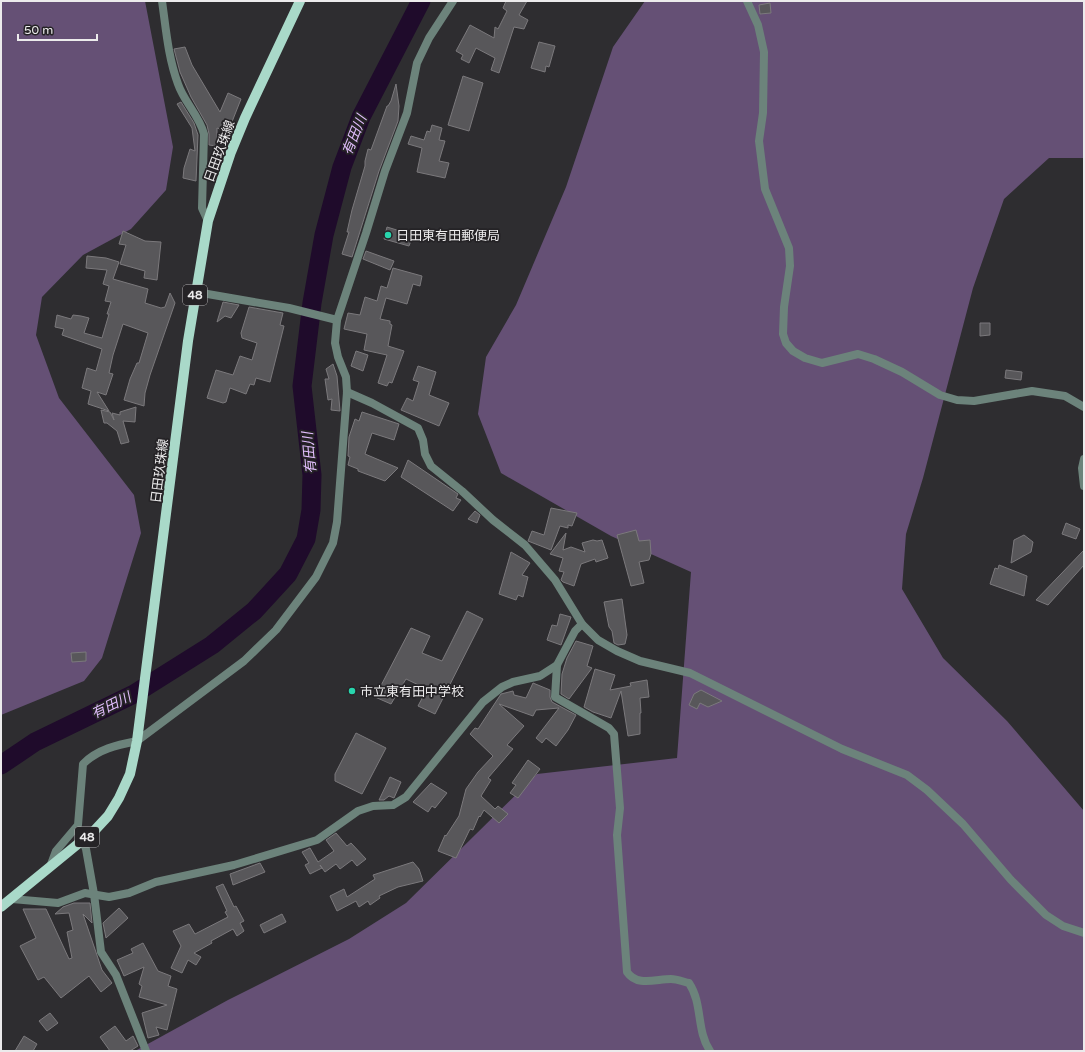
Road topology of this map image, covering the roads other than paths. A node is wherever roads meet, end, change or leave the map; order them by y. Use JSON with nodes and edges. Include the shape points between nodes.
{"nodes":[{"id":1,"x":162,"y":1,"type":"edge"},
{"id":2,"x":300,"y":1,"type":"edge"},
{"id":3,"x":453,"y":1,"type":"edge"},
{"id":4,"x":746,"y":1,"type":"edge"},
{"id":5,"x":208,"y":222,"type":"junction"},
{"id":6,"x":196,"y":292,"type":"junction"},
{"id":7,"x":337,"y":320,"type":"junction"},
{"id":8,"x":347,"y":392,"type":"junction"},
{"id":9,"x":1084,"y":406,"type":"edge"},
{"id":10,"x":1084,"y":459,"type":"edge"},
{"id":11,"x":1084,"y":486,"type":"edge"},
{"id":12,"x":582,"y":624,"type":"junction"},
{"id":13,"x":557,"y":665,"type":"junction"},
{"id":14,"x":137,"y":741,"type":"junction"},
{"id":15,"x":83,"y":842,"type":"junction"},
{"id":16,"x":49,"y":868,"type":"junction"},
{"id":17,"x":94,"y":894,"type":"junction"},
{"id":18,"x":12,"y":899,"type":"junction"},
{"id":19,"x":1,"y":907,"type":"edge"},
{"id":20,"x":1084,"y":933,"type":"edge"},
{"id":21,"x":146,"y":1051,"type":"edge"},
{"id":22,"x":710,"y":1051,"type":"edge"}],
"edges":[{"from":1,"to":5,"type":"street","via":[[169,52],[178,85],[201,122],[204,134],[202,208]]},
{"from":2,"to":5,"type":"main road","name":"日田玖珠線","number":"48","via":[[245,118]]},
{"from":3,"to":7,"type":"street","via":[[429,38],[417,63],[407,113],[384,171]]},
{"from":4,"to":9,"type":"street","via":[[758,25],[764,52],[763,113],[759,140],[765,189],[789,248],[790,266],[783,334],[786,343],[794,352],[822,363],[858,354],[874,359],[940,395],[957,400],[974,401],[1032,391],[1065,396]]},
{"from":5,"to":6,"type":"main road","name":"日田玖珠線","number":"48"},
{"from":6,"to":7,"type":"street","via":[[289,308]]},
{"from":6,"to":14,"type":"main road","name":"日田玖珠線","number":"48"},
{"from":7,"to":8,"type":"street","via":[[335,342],[346,377]]},
{"from":8,"to":12,"type":"street","via":[[418,428],[431,466],[525,545],[555,580]]},
{"from":8,"to":14,"type":"street","via":[[337,522],[333,543],[316,577],[276,630],[244,661]]},
{"from":10,"to":11,"type":"street"},
{"from":12,"to":13,"type":"street","via":[[575,631]]},
{"from":12,"to":20,"type":"street","via":[[598,640],[617,651],[640,661],[690,673],[842,749],[907,775],[963,824],[1011,880],[1046,915],[1063,926]]},
{"from":13,"to":17,"type":"street","via":[[540,676],[513,682],[482,702],[406,797],[393,805],[373,806],[358,811],[317,840],[234,865],[156,882],[129,893],[109,897]]},
{"from":13,"to":22,"type":"street","via":[[555,697],[609,728],[614,734],[620,808],[617,834],[627,972],[631,978],[643,981],[673,979],[689,983],[695,992],[702,1035]]},
{"from":14,"to":15,"type":"main road","name":"日田玖珠線","number":"48","via":[[130,774],[119,798],[108,816]]},
{"from":14,"to":16,"type":"street","via":[[92,755],[83,764],[78,825],[56,851]]},
{"from":15,"to":16,"type":"main road","name":"日田玖珠線","number":"48"},
{"from":15,"to":17,"type":"street"},
{"from":16,"to":18,"type":"main road","name":"日田玖珠線","number":"48"},
{"from":17,"to":18,"type":"street","via":[[85,893],[58,903]]},
{"from":17,"to":21,"type":"street","via":[[101,952],[116,975]]},
{"from":18,"to":19,"type":"main road","name":"日田玖珠線","number":"48"}]}
